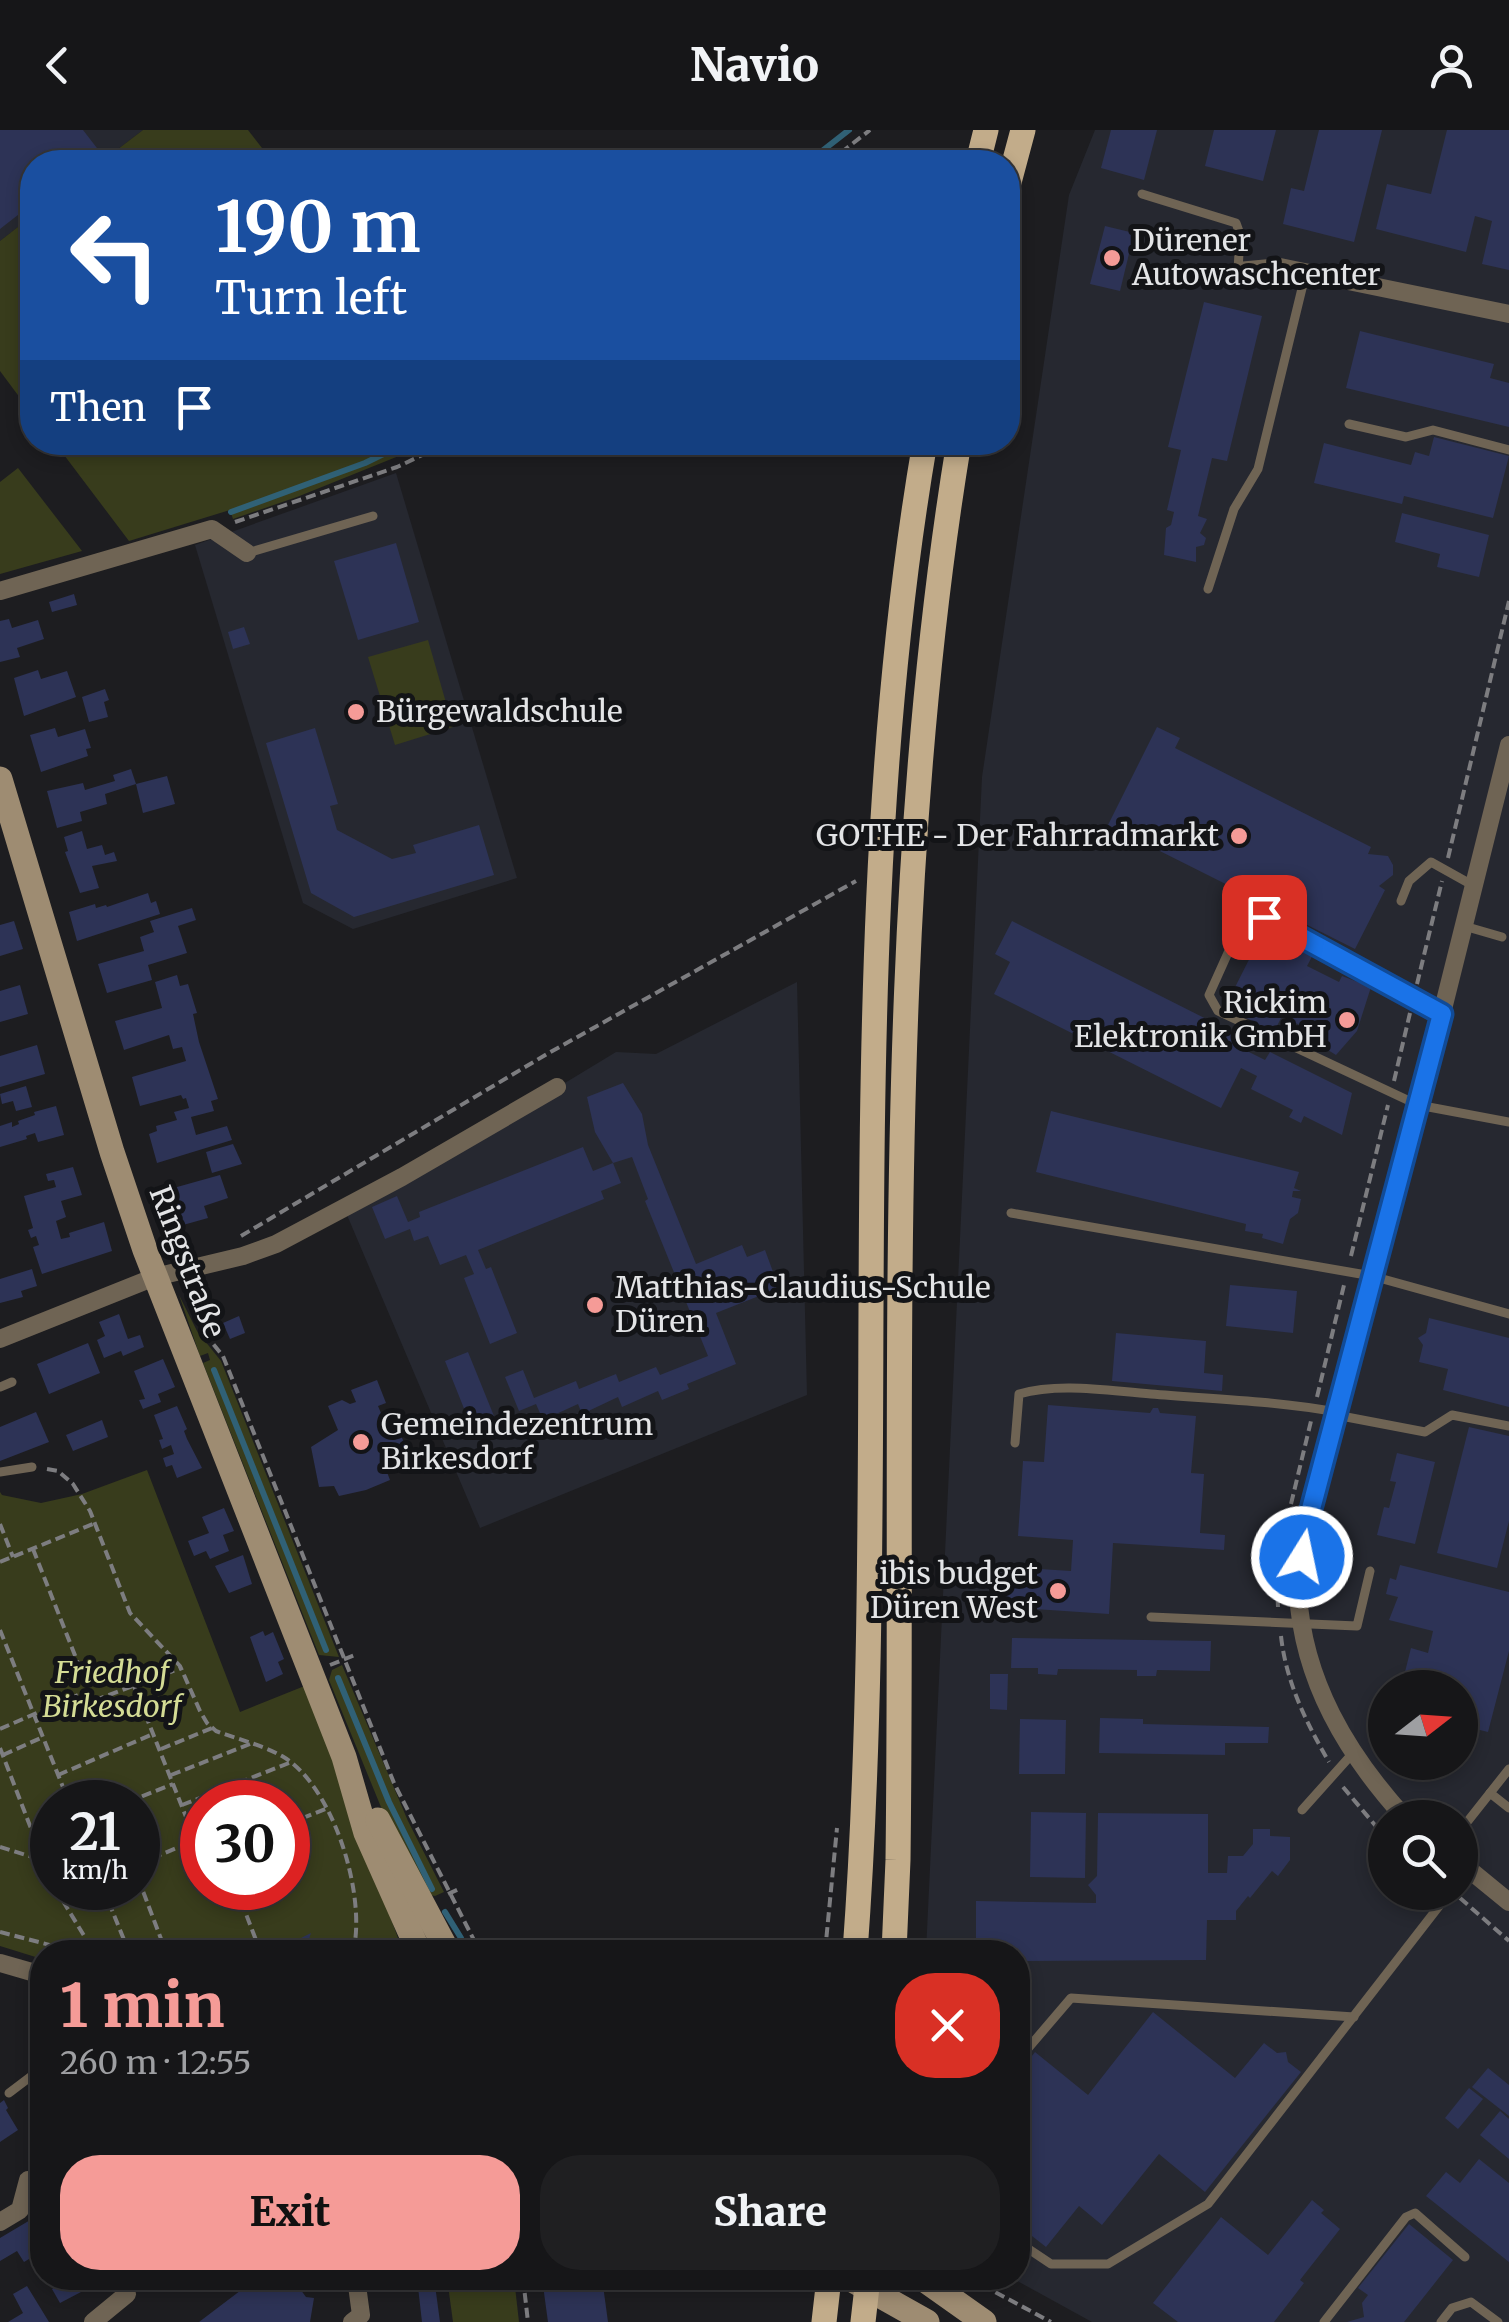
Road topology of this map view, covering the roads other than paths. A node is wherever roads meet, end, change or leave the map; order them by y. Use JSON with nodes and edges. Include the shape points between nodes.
{"nodes":[{"id":1,"x":1142,"y":194,"type":"dead end"},
{"id":2,"x":1238,"y":271,"type":"joint"},
{"id":3,"x":1306,"y":272,"type":"junction"},
{"id":4,"x":1509,"y":314,"type":"edge"},
{"id":5,"x":1349,"y":424,"type":"dead end"},
{"id":6,"x":1509,"y":450,"type":"edge"},
{"id":7,"x":924,"y":455,"type":"edge"},
{"id":8,"x":958,"y":455,"type":"edge"},
{"id":9,"x":373,"y":516,"type":"dead end"},
{"id":10,"x":247,"y":553,"type":"joint"},
{"id":11,"x":0,"y":590,"type":"edge"},
{"id":12,"x":1208,"y":590,"type":"dead end"},
{"id":13,"x":1509,"y":745,"type":"edge"},
{"id":14,"x":0,"y":779,"type":"edge"},
{"id":15,"x":1474,"y":886,"type":"junction"},
{"id":16,"x":1401,"y":901,"type":"dead end"},
{"id":17,"x":1464,"y":926,"type":"junction"},
{"id":18,"x":1502,"y":937,"type":"dead end"},
{"id":19,"x":1442,"y":1014,"type":"junction"},
{"id":20,"x":557,"y":1087,"type":"dead end"},
{"id":21,"x":1418,"y":1106,"type":"junction"},
{"id":22,"x":1509,"y":1122,"type":"edge"},
{"id":23,"x":1010,"y":1212,"type":"dead end"},
{"id":24,"x":1372,"y":1276,"type":"junction"},
{"id":25,"x":156,"y":1277,"type":"junction"},
{"id":26,"x":1509,"y":1314,"type":"edge"},
{"id":27,"x":0,"y":1339,"type":"edge"},
{"id":28,"x":12,"y":1382,"type":"dead end"},
{"id":29,"x":0,"y":1387,"type":"edge"},
{"id":30,"x":1336,"y":1414,"type":"junction"},
{"id":31,"x":1509,"y":1426,"type":"edge"},
{"id":32,"x":1016,"y":1444,"type":"dead end"},
{"id":33,"x":32,"y":1467,"type":"road end"},
{"id":34,"x":0,"y":1472,"type":"edge"},
{"id":35,"x":1370,"y":1571,"type":"dead end"},
{"id":36,"x":1151,"y":1616,"type":"dead end"},
{"id":37,"x":1302,"y":1621,"type":"junction"},
{"id":38,"x":1353,"y":1753,"type":"junction"},
{"id":39,"x":344,"y":1757,"type":"junction"},
{"id":40,"x":1509,"y":1769,"type":"edge"},
{"id":41,"x":1490,"y":1793,"type":"junction"},
{"id":42,"x":1389,"y":1800,"type":"edge"},
{"id":43,"x":1478,"y":1808,"type":"edge"},
{"id":44,"x":1509,"y":1808,"type":"edge"},
{"id":45,"x":1302,"y":1810,"type":"dead end"},
{"id":46,"x":1478,"y":1880,"type":"edge"},
{"id":47,"x":1509,"y":1902,"type":"edge"},
{"id":48,"x":1442,"y":1910,"type":"edge"},
{"id":49,"x":414,"y":1940,"type":"edge"},
{"id":50,"x":442,"y":1940,"type":"edge"},
{"id":51,"x":856,"y":1940,"type":"edge"},
{"id":52,"x":895,"y":1940,"type":"edge"},
{"id":53,"x":0,"y":1964,"type":"edge"},
{"id":54,"x":30,"y":1973,"type":"edge"},
{"id":55,"x":1354,"y":2016,"type":"junction"},
{"id":56,"x":1030,"y":2046,"type":"edge"},
{"id":57,"x":30,"y":2076,"type":"edge"},
{"id":58,"x":8,"y":2092,"type":"dead end"},
{"id":59,"x":28,"y":2180,"type":"dead end"},
{"id":60,"x":0,"y":2222,"type":"edge"},
{"id":61,"x":1030,"y":2250,"type":"edge"},
{"id":62,"x":1465,"y":2257,"type":"dead end"},
{"id":63,"x":357,"y":2290,"type":"edge"},
{"id":64,"x":828,"y":2290,"type":"edge"},
{"id":65,"x":861,"y":2290,"type":"edge"},
{"id":66,"x":875,"y":2290,"type":"edge"},
{"id":67,"x":939,"y":2290,"type":"edge"},
{"id":68,"x":127,"y":2294,"type":"dead end"},
{"id":69,"x":359,"y":2320,"type":"edge"},
{"id":70,"x":93,"y":2322,"type":"edge"},
{"id":71,"x":824,"y":2322,"type":"edge"},
{"id":72,"x":863,"y":2322,"type":"edge"},
{"id":73,"x":927,"y":2322,"type":"edge"},
{"id":74,"x":984,"y":2322,"type":"edge"},
{"id":75,"x":1324,"y":2322,"type":"edge"},
{"id":76,"x":1442,"y":2322,"type":"edge"},
{"id":77,"x":1498,"y":2322,"type":"edge"}],
"edges":[{"from":1,"to":2,"type":"lane","via":[[1236,223]]},
{"from":2,"to":3,"type":"street"},
{"from":3,"to":4,"type":"street"},
{"from":3,"to":12,"type":"lane","via":[[1258,469],[1234,509]]},
{"from":5,"to":6,"type":"lane","via":[[1406,437],[1433,430]]},
{"from":7,"to":51,"type":"main road","via":[[901,627],[877,928],[868,1684]]},
{"from":8,"to":52,"type":"main road","via":[[932,636],[910,930]]},
{"from":9,"to":10,"type":"lane"},
{"from":10,"to":11,"type":"street","via":[[212,529]]},
{"from":13,"to":15,"type":"street"},
{"from":14,"to":25,"type":"main road","name":"Ringstraße"},
{"from":15,"to":16,"type":"lane","via":[[1431,862],[1408,881]]},
{"from":15,"to":17,"type":"street"},
{"from":17,"to":18,"type":"lane"},
{"from":17,"to":19,"type":"street"},
{"from":19,"to":21,"type":"street"},
{"from":19,"to":21,"type":"lane","via":[[1264,917],[1246,921],[1236,935],[1210,995],[1218,1011]]},
{"from":20,"to":25,"type":"street","via":[[276,1244]]},
{"from":21,"to":22,"type":"lane"},
{"from":21,"to":24,"type":"street"},
{"from":23,"to":24,"type":"lane"},
{"from":24,"to":26,"type":"lane"},
{"from":24,"to":30,"type":"street"},
{"from":25,"to":27,"type":"street"},
{"from":25,"to":39,"type":"main road","name":"Ringstraße"},
{"from":28,"to":29,"type":"lane"},
{"from":30,"to":31,"type":"lane","via":[[1426,1432],[1452,1415]]},
{"from":30,"to":32,"type":"lane","via":[[1204,1398],[1033,1390],[1019,1394]]},
{"from":30,"to":37,"type":"street","via":[[1307,1524],[1298,1590]]},
{"from":33,"to":34,"type":"lane"},
{"from":35,"to":37,"type":"lane","via":[[1357,1626]]},
{"from":36,"to":37,"type":"lane"},
{"from":37,"to":38,"type":"street","via":[[1324,1702]]},
{"from":38,"to":42,"type":"street"},
{"from":38,"to":45,"type":"lane"},
{"from":39,"to":49,"type":"main road","name":"Ringstraße","via":[[366,1833]]},
{"from":39,"to":50,"type":"main road","name":"Ringstraße"},
{"from":40,"to":41,"type":"lane"},
{"from":41,"to":43,"type":"lane"},
{"from":41,"to":44,"type":"lane"},
{"from":46,"to":47,"type":"street"},
{"from":48,"to":55,"type":"lane"},
{"from":53,"to":54,"type":"street"},
{"from":55,"to":56,"type":"lane","via":[[1071,1998]]},
{"from":55,"to":61,"type":"lane","via":[[1208,2204],[1108,2264],[1051,2264]]},
{"from":57,"to":58,"type":"lane"},
{"from":59,"to":60,"type":"street","via":[[20,2210]]},
{"from":62,"to":75,"type":"lane","via":[[1415,2213],[1406,2217]]},
{"from":63,"to":69,"type":"street"},
{"from":64,"to":71,"type":"main road"},
{"from":65,"to":72,"type":"main road"},
{"from":66,"to":73,"type":"main road"},
{"from":67,"to":74,"type":"main road"},
{"from":68,"to":70,"type":"street"},
{"from":76,"to":77,"type":"lane","via":[[1452,2308],[1472,2302]]}]}
